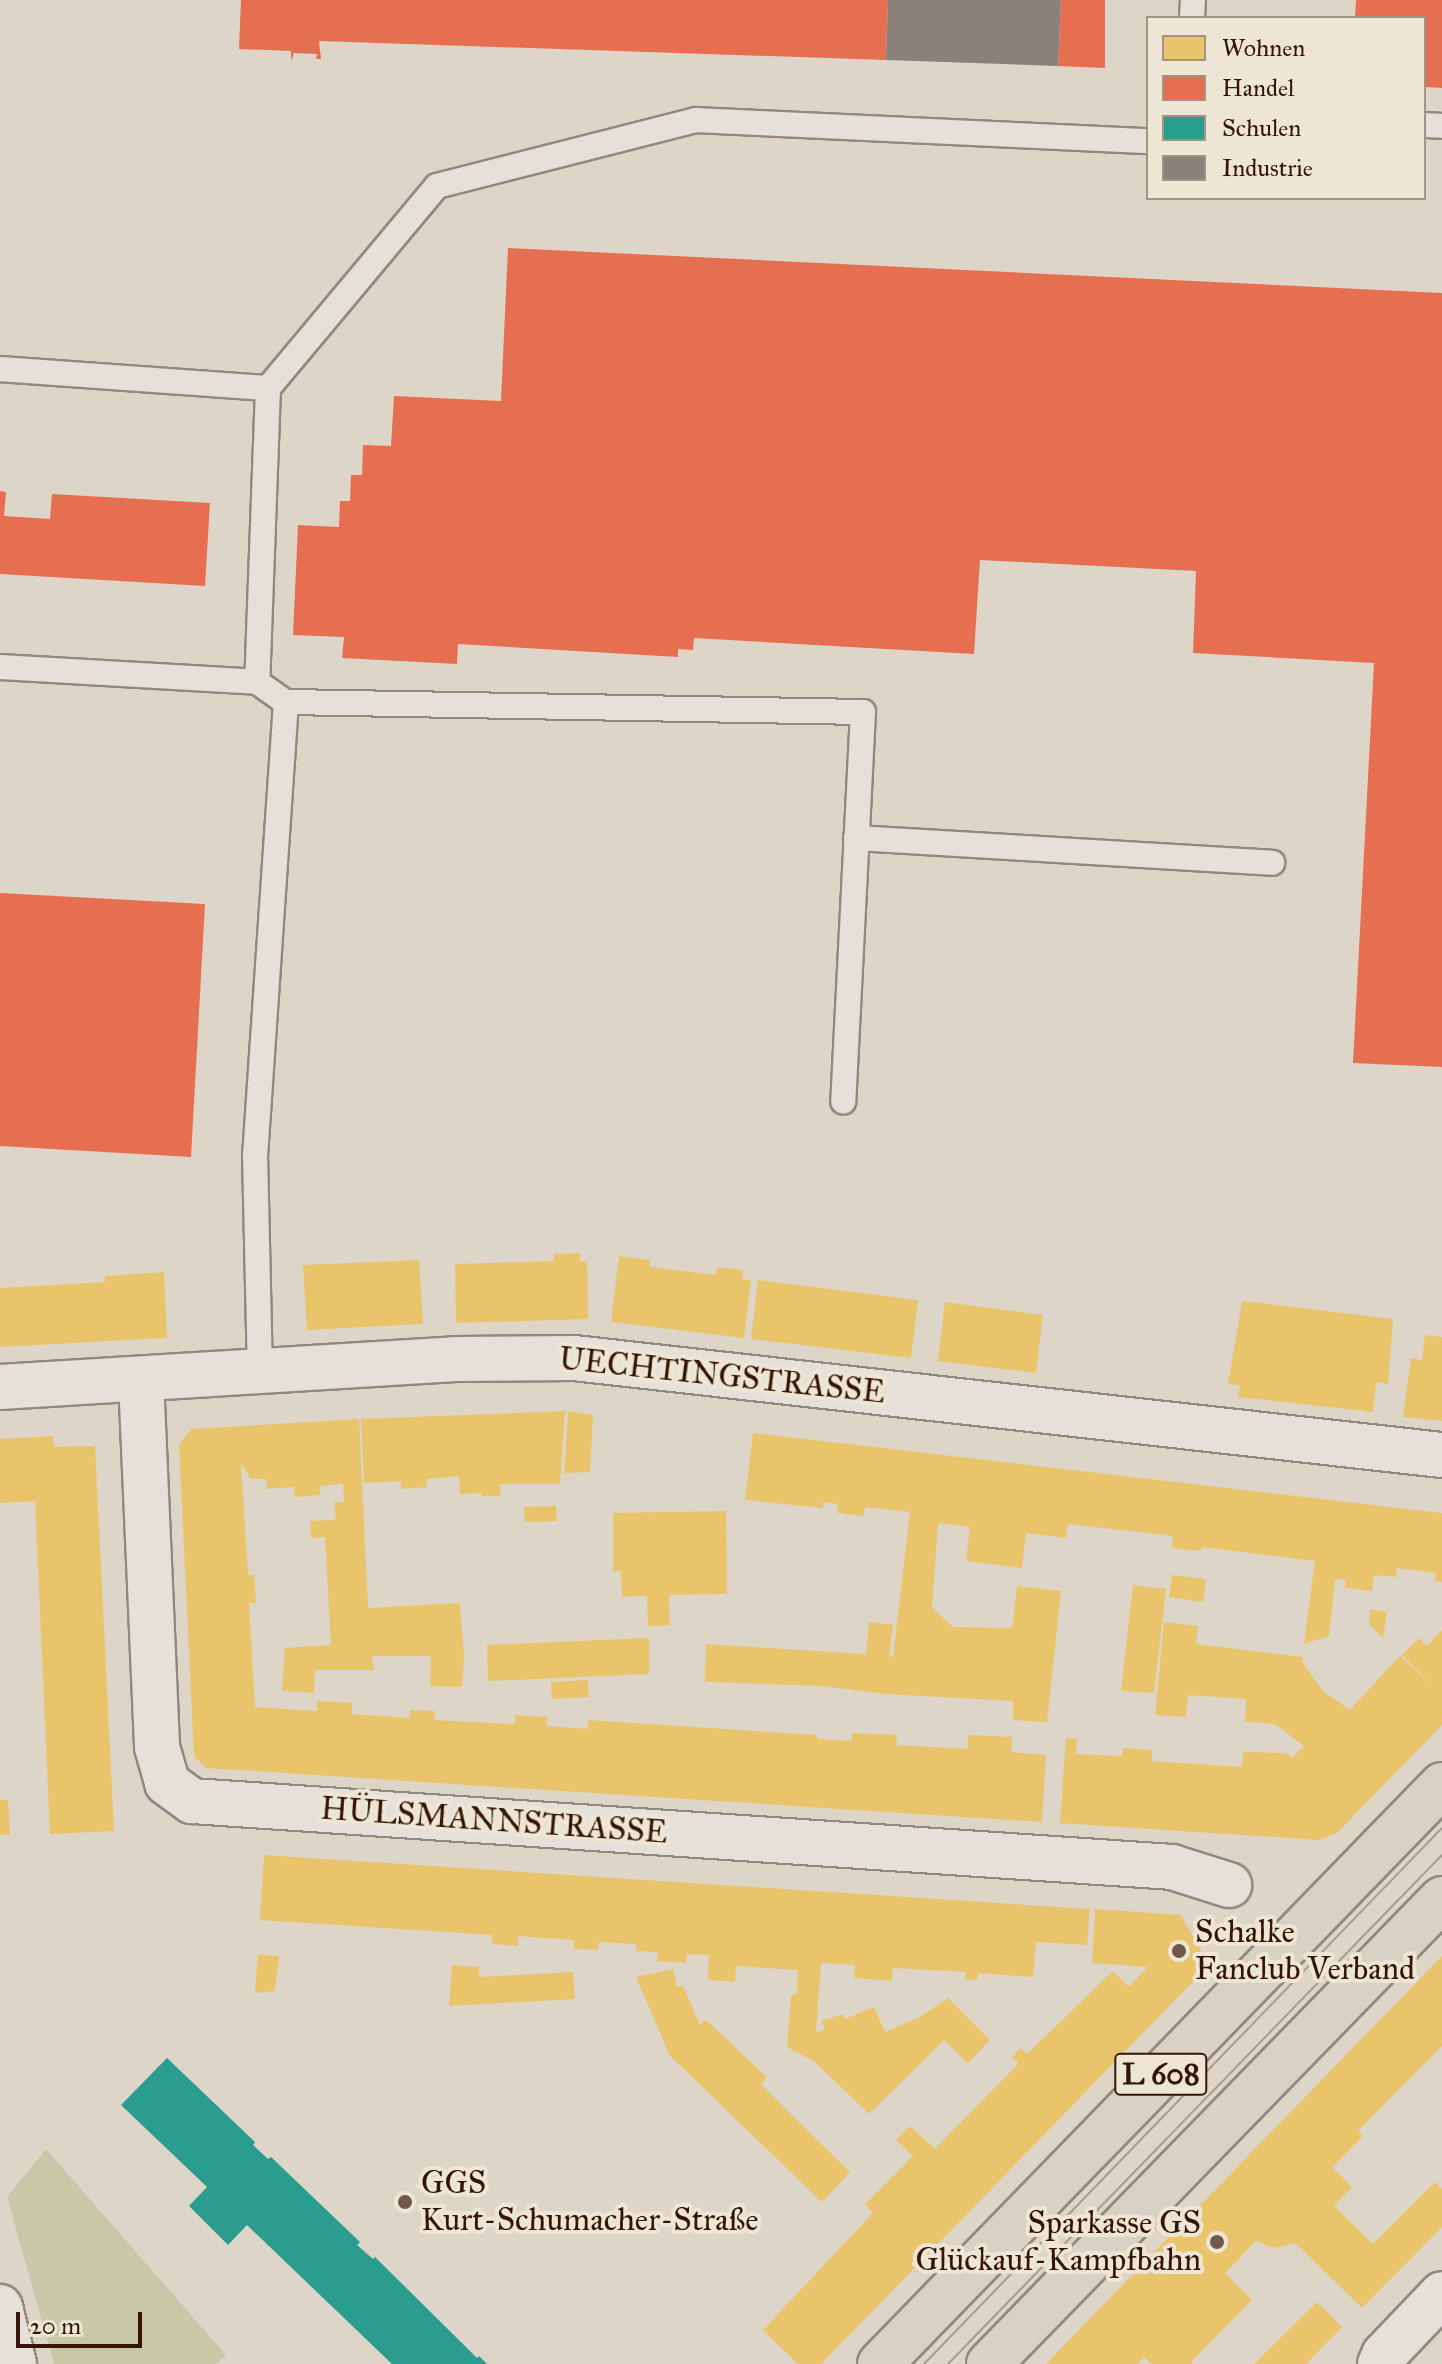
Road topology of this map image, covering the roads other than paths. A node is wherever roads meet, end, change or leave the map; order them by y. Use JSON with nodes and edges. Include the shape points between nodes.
{"nodes":[{"id":1,"x":1146,"y":141,"type":"edge"},
{"id":2,"x":0,"y":369,"type":"edge"},
{"id":3,"x":268,"y":388,"type":"junction"},
{"id":4,"x":0,"y":667,"type":"edge"},
{"id":5,"x":257,"y":682,"type":"junction"},
{"id":6,"x":286,"y":702,"type":"junction"},
{"id":7,"x":856,"y":838,"type":"junction"},
{"id":8,"x":1272,"y":863,"type":"dead end"},
{"id":9,"x":843,"y":1101,"type":"dead end"},
{"id":10,"x":260,"y":1370,"type":"junction"},
{"id":11,"x":141,"y":1379,"type":"junction"},
{"id":12,"x":0,"y":1387,"type":"edge"},
{"id":13,"x":1442,"y":1455,"type":"edge"},
{"id":14,"x":1442,"y":1785,"type":"edge"},
{"id":15,"x":1229,"y":1885,"type":"dead end"},
{"id":16,"x":1442,"y":1899,"type":"edge"},
{"id":17,"x":1442,"y":2294,"type":"edge"},
{"id":18,"x":0,"y":2307,"type":"edge"},
{"id":19,"x":14,"y":2364,"type":"edge"},
{"id":20,"x":880,"y":2364,"type":"edge"},
{"id":21,"x":989,"y":2364,"type":"edge"},
{"id":22,"x":1380,"y":2364,"type":"edge"}],
"edges":[{"from":1,"to":3,"type":"lane","via":[[696,120],[437,186]]},
{"from":2,"to":3,"type":"lane"},
{"from":3,"to":5,"type":"lane"},
{"from":4,"to":5,"type":"lane"},
{"from":5,"to":6,"type":"lane"},
{"from":6,"to":7,"type":"lane","via":[[863,712]]},
{"from":6,"to":10,"type":"lane","via":[[255,1154]]},
{"from":7,"to":8,"type":"lane"},
{"from":7,"to":9,"type":"lane"},
{"from":10,"to":11,"type":"street","name":"UECHTINGSTRASSE"},
{"from":10,"to":13,"type":"street","name":"UECHTINGSTRASSE","via":[[574,1358]]},
{"from":11,"to":12,"type":"street","name":"UECHTINGSTRASSE"},
{"from":11,"to":15,"type":"street","name":"HÜLSMANNSTRASSE","via":[[157,1747],[167,1783],[192,1801],[1172,1867]]},
{"from":14,"to":20,"type":"main road","number":"L 608"},
{"from":16,"to":21,"type":"main road","number":"L 608"},
{"from":17,"to":22,"type":"street"},
{"from":18,"to":19,"type":"street"}]}
